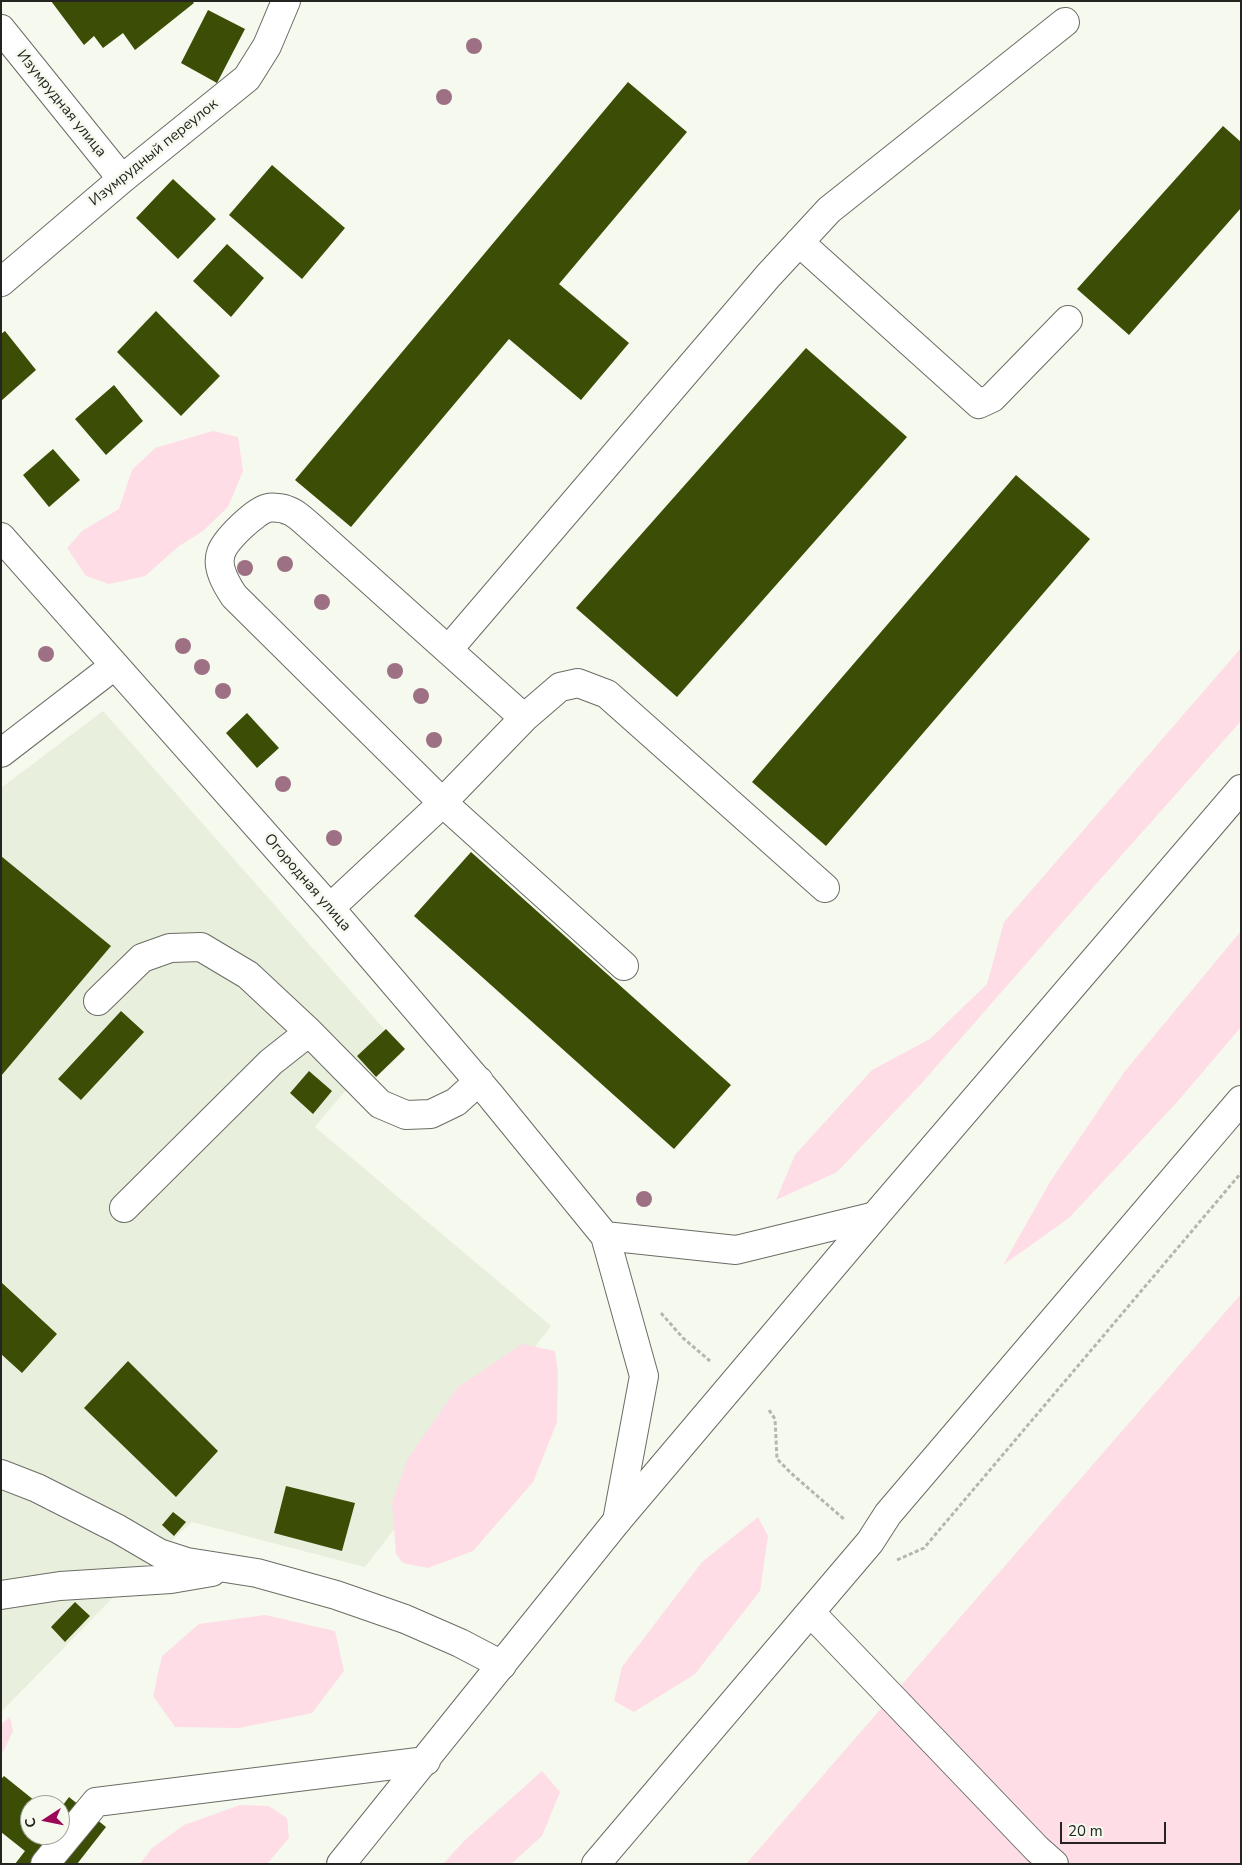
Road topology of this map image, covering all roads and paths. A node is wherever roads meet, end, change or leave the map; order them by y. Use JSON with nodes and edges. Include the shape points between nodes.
{"nodes":[{"id":1,"x":285,"y":4,"type":"edge"},
{"id":2,"x":1065,"y":22,"type":"dead end"},
{"id":3,"x":1,"y":29,"type":"edge"},
{"id":4,"x":122,"y":179,"type":"junction"},
{"id":5,"x":799,"y":242,"type":"junction"},
{"id":6,"x":1,"y":282,"type":"edge"},
{"id":7,"x":1068,"y":320,"type":"dead end"},
{"id":8,"x":1,"y":537,"type":"edge"},
{"id":9,"x":448,"y":650,"type":"junction"},
{"id":10,"x":114,"y":666,"type":"junction"},
{"id":11,"x":524,"y":718,"type":"junction"},
{"id":12,"x":1,"y":753,"type":"edge"},
{"id":13,"x":1241,"y":789,"type":"edge"},
{"id":14,"x":442,"y":803,"type":"junction"},
{"id":15,"x":825,"y":888,"type":"dead end"},
{"id":16,"x":330,"y":908,"type":"junction"},
{"id":17,"x":624,"y":966,"type":"dead end"},
{"id":18,"x":98,"y":1001,"type":"dead end"},
{"id":19,"x":309,"y":1032,"type":"junction"},
{"id":20,"x":479,"y":1081,"type":"junction"},
{"id":21,"x":1241,"y":1100,"type":"edge"},
{"id":22,"x":1241,"y":1173,"type":"edge"},
{"id":23,"x":124,"y":1208,"type":"dead end"},
{"id":24,"x":875,"y":1216,"type":"junction"},
{"id":25,"x":605,"y":1236,"type":"junction"},
{"id":26,"x":769,"y":1410,"type":"dead end"},
{"id":27,"x":1,"y":1474,"type":"edge"},
{"id":28,"x":617,"y":1521,"type":"junction"},
{"id":29,"x":849,"y":1523,"type":"dead end"},
{"id":30,"x":893,"y":1558,"type":"dead end"},
{"id":31,"x":228,"y":1570,"type":"junction"},
{"id":32,"x":1,"y":1595,"type":"edge"},
{"id":33,"x":810,"y":1613,"type":"junction"},
{"id":34,"x":502,"y":1665,"type":"junction"},
{"id":35,"x":426,"y":1761,"type":"junction"},
{"id":36,"x":45,"y":1864,"type":"edge"},
{"id":37,"x":341,"y":1864,"type":"edge"},
{"id":38,"x":596,"y":1864,"type":"edge"},
{"id":39,"x":1054,"y":1864,"type":"edge"}],
"edges":[{"from":1,"to":4,"type":"main road","name":"Изумрудный переулок","via":[[267,46],[246,78]]},
{"from":2,"to":5,"type":"main road","via":[[829,210]]},
{"from":3,"to":4,"type":"main road","name":"Изумрудная улица"},
{"from":4,"to":6,"type":"main road","name":"Изумрудный переулок"},
{"from":5,"to":7,"type":"main road","via":[[979,404],[992,398]]},
{"from":5,"to":9,"type":"main road"},
{"from":8,"to":10,"type":"main road","name":"Огородная улица"},
{"from":9,"to":11,"type":"main road"},
{"from":9,"to":14,"type":"main road","via":[[288,510],[268,508],[252,518],[226,543],[220,554],[225,583],[234,596]]},
{"from":10,"to":12,"type":"main road"},
{"from":10,"to":16,"type":"main road","name":"Огородная улица"},
{"from":11,"to":14,"type":"main road"},
{"from":11,"to":15,"type":"main road","via":[[560,687],[578,683],[607,694]]},
{"from":13,"to":24,"type":"main road"},
{"from":14,"to":16,"type":"main road"},
{"from":14,"to":17,"type":"main road"},
{"from":16,"to":20,"type":"main road","name":"Огородная улица"},
{"from":18,"to":19,"type":"main road","via":[[142,958],[170,948],[201,947],[248,975]]},
{"from":19,"to":20,"type":"main road","via":[[380,1104],[406,1115],[431,1114],[456,1102]]},
{"from":19,"to":23,"type":"main road","via":[[271,1062]]},
{"from":20,"to":25,"type":"main road","name":"Огородная улица"},
{"from":21,"to":33,"type":"main road","via":[[888,1514],[870,1542]]},
{"from":22,"to":30,"type":"path","via":[[924,1548],[899,1560]]},
{"from":24,"to":25,"type":"main road","via":[[736,1250]]},
{"from":24,"to":28,"type":"main road"},
{"from":25,"to":28,"type":"main road","via":[[644,1376]]},
{"from":26,"to":29,"type":"path","via":[[775,1419],[777,1459]]},
{"from":27,"to":31,"type":"main road","via":[[37,1488],[158,1553]]},
{"from":28,"to":34,"type":"main road"},
{"from":31,"to":32,"type":"main road","via":[[171,1579],[60,1586]]},
{"from":31,"to":34,"type":"main road","via":[[256,1573],[336,1595],[405,1619]]},
{"from":33,"to":38,"type":"main road"},
{"from":33,"to":39,"type":"main road"},
{"from":34,"to":35,"type":"main road"},
{"from":35,"to":36,"type":"main road","via":[[96,1802]]},
{"from":35,"to":37,"type":"main road"}]}
